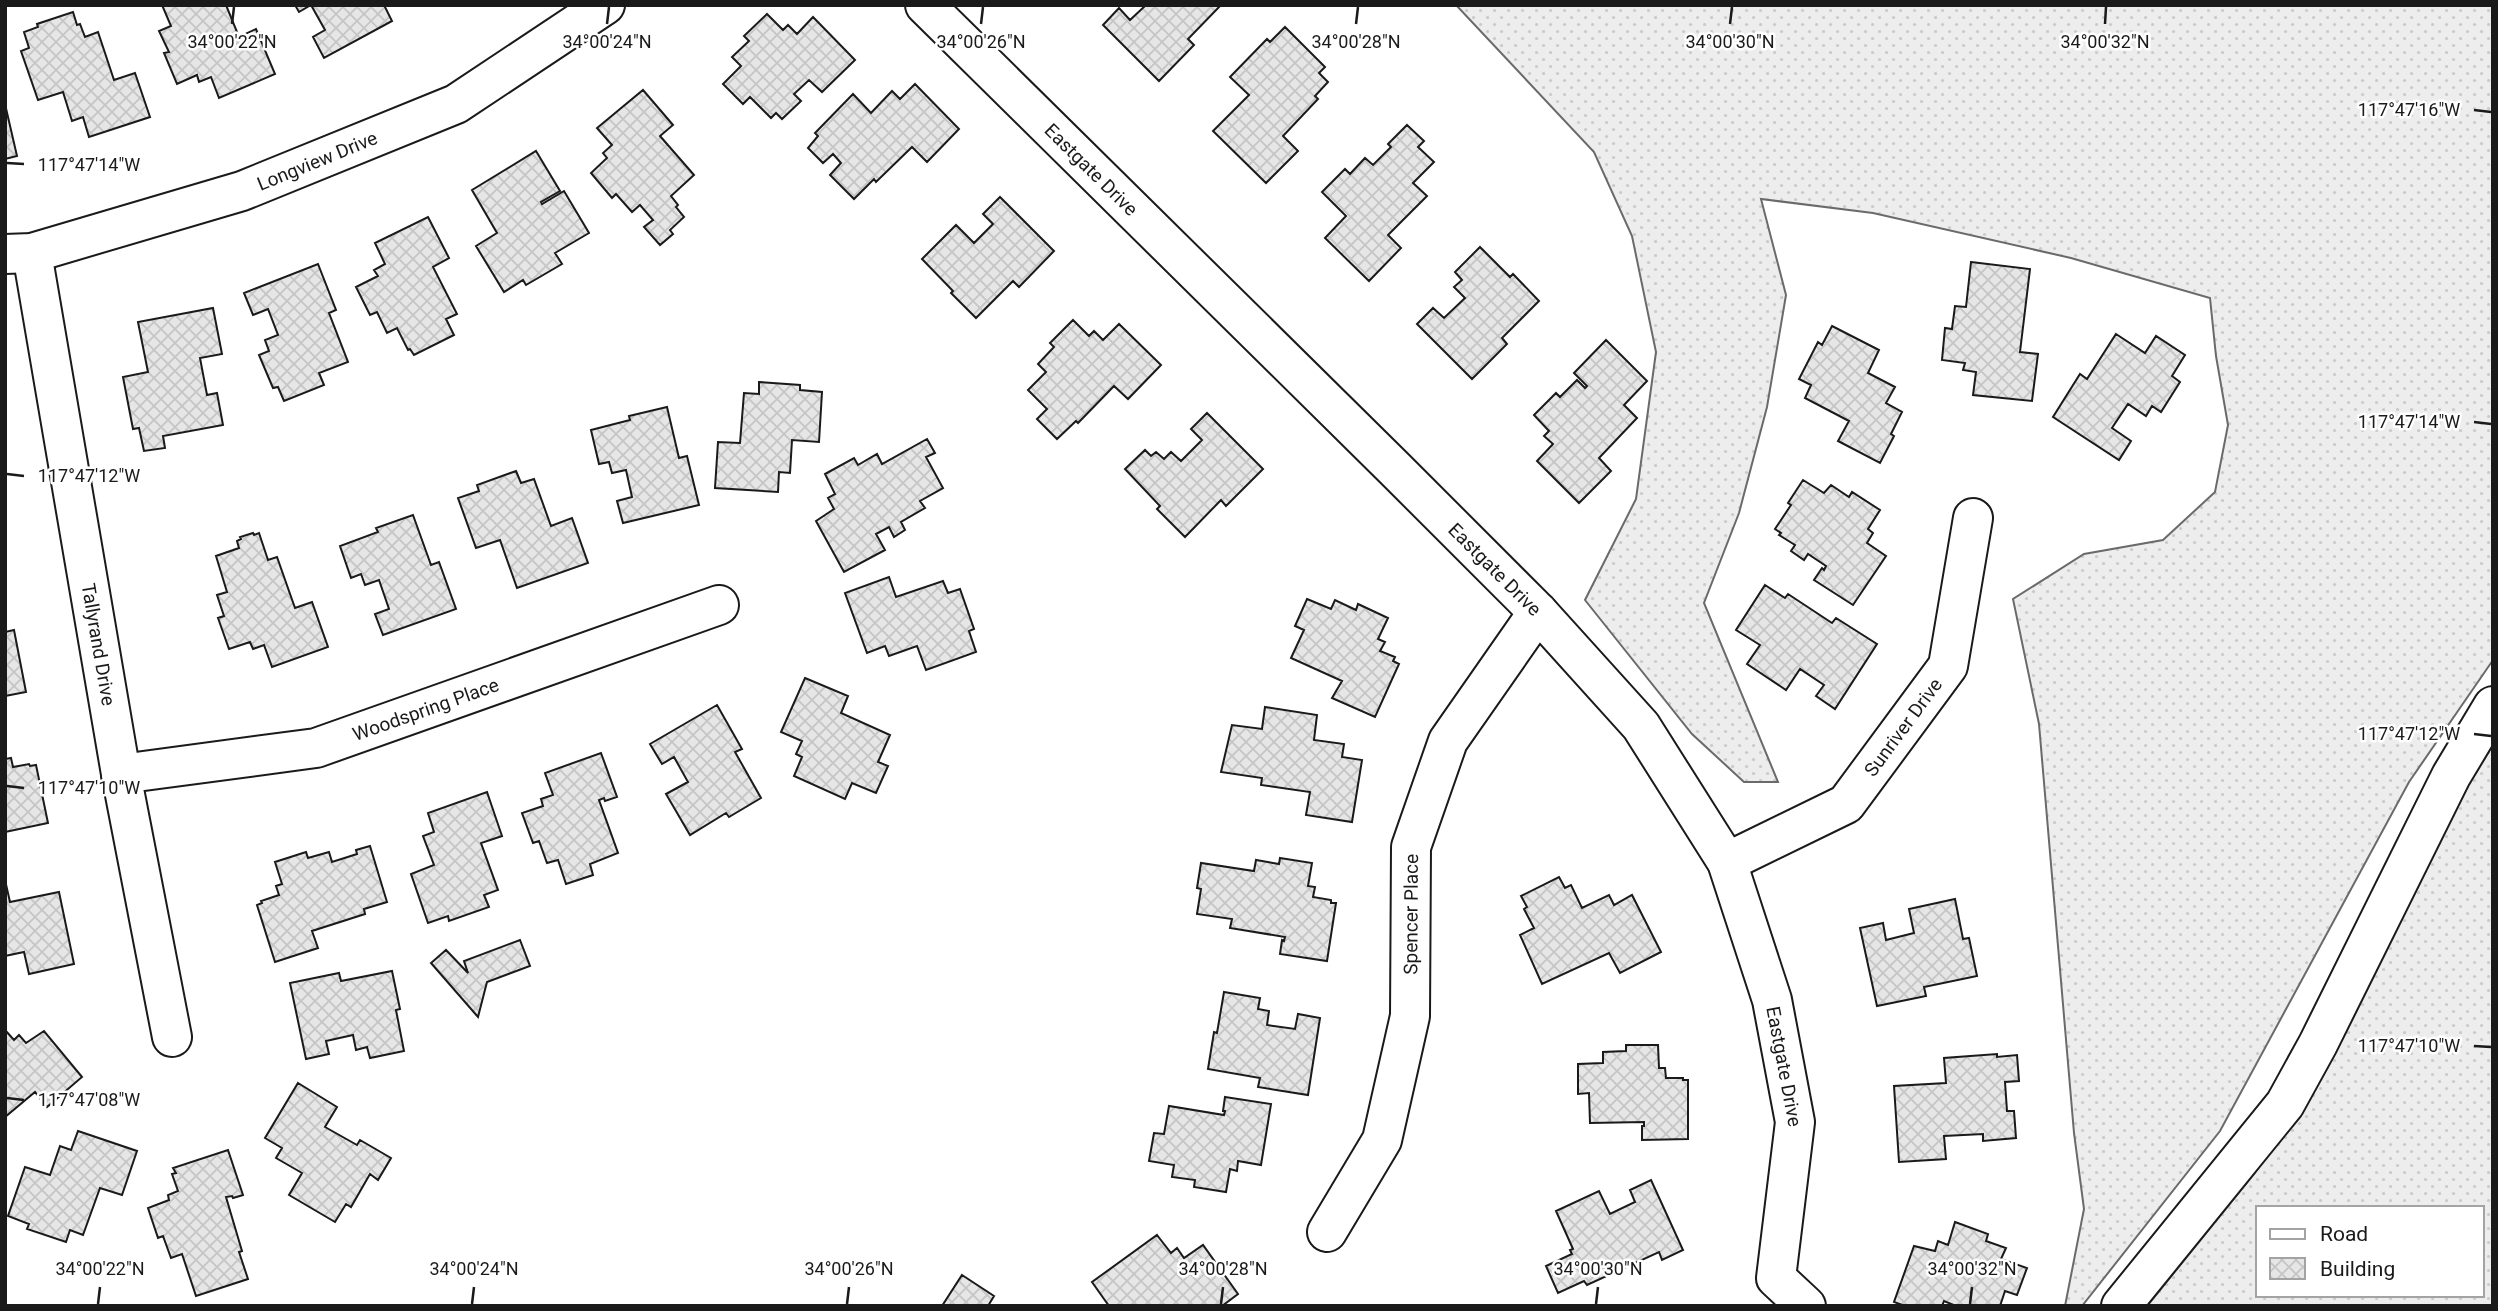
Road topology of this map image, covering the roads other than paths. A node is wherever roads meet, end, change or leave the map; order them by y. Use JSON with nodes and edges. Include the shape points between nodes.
{"nodes":[{"id":1,"x":604,"y":5,"type":"edge"},
{"id":2,"x":925,"y":5,"type":"edge"},
{"id":3,"x":19,"y":253,"type":"edge"},
{"id":4,"x":1973,"y":517,"type":"dead end"},
{"id":5,"x":719,"y":605,"type":"dead end"},
{"id":6,"x":1538,"y":612,"type":"junction"},
{"id":7,"x":2493,"y":706,"type":"edge"},
{"id":8,"x":121,"y":774,"type":"junction"},
{"id":9,"x":1727,"y":862,"type":"junction"},
{"id":10,"x":172,"y":1037,"type":"dead end"},
{"id":11,"x":1327,"y":1232,"type":"dead end"},
{"id":12,"x":1806,"y":1306,"type":"edge"},
{"id":13,"x":2121,"y":1306,"type":"edge"}],
"edges":[{"from":1,"to":3,"type":"street","name":"Longview Drive","via":[[456,104],[242,191]]},
{"from":2,"to":6,"type":"street","name":"Eastgate Drive"},
{"from":3,"to":8,"type":"street","name":"Tallyrand Drive"},
{"from":4,"to":9,"type":"street","name":"Sunriver Drive","via":[[1948,666],[1846,804]]},
{"from":5,"to":8,"type":"street","name":"Woodspring Place","via":[[316,748]]},
{"from":6,"to":9,"type":"street","name":"Eastgate Drive","via":[[1641,726]]},
{"from":6,"to":11,"type":"street","name":"Spencer Place","via":[[1448,741],[1415,835],[1411,847],[1410,1016],[1382,1140]]},
{"from":7,"to":13,"type":"street","via":[[2451,776],[2284,1104]]},
{"from":8,"to":10,"type":"street","name":"Tallyrand Drive"},
{"from":9,"to":12,"type":"street","name":"Eastgate Drive","via":[[1772,1000],[1795,1122],[1776,1278]]}]}
